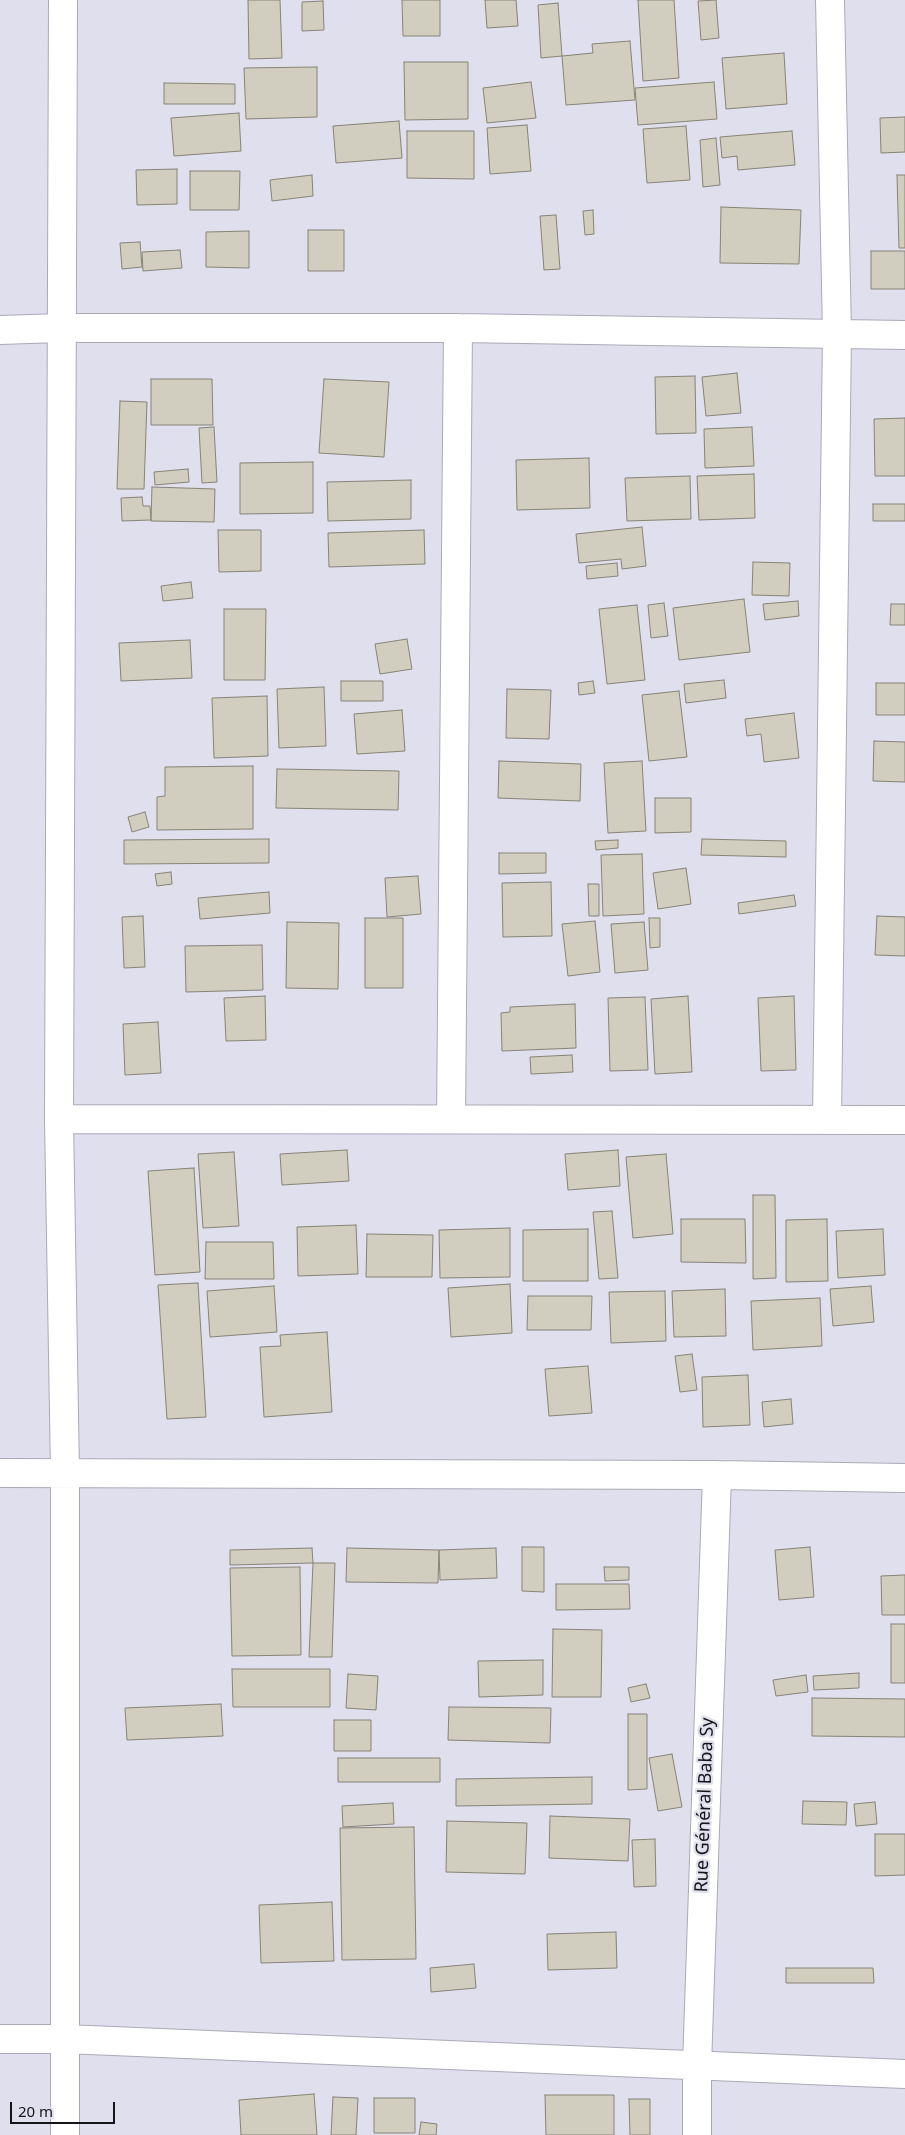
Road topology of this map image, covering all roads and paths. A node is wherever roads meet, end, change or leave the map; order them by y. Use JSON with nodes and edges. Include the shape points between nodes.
{"nodes":[{"id":1,"x":63,"y":0,"type":"edge"},
{"id":2,"x":830,"y":0,"type":"edge"},
{"id":3,"x":60,"y":328,"type":"junction"},
{"id":4,"x":458,"y":328,"type":"junction"},
{"id":5,"x":0,"y":330,"type":"edge"},
{"id":6,"x":837,"y":333,"type":"junction"},
{"id":7,"x":905,"y":336,"type":"edge"},
{"id":8,"x":59,"y":1119,"type":"junction"},
{"id":9,"x":450,"y":1119,"type":"junction"},
{"id":10,"x":827,"y":1120,"type":"junction"},
{"id":11,"x":905,"y":1120,"type":"edge"},
{"id":12,"x":0,"y":1473,"type":"edge"},
{"id":13,"x":65,"y":1473,"type":"junction"},
{"id":14,"x":716,"y":1474,"type":"junction"},
{"id":15,"x":905,"y":1478,"type":"edge"},
{"id":16,"x":0,"y":2039,"type":"edge"},
{"id":17,"x":65,"y":2039,"type":"junction"},
{"id":18,"x":697,"y":2066,"type":"junction"},
{"id":19,"x":905,"y":2074,"type":"edge"},
{"id":20,"x":65,"y":2135,"type":"edge"},
{"id":21,"x":697,"y":2135,"type":"edge"}],
"edges":[{"from":1,"to":3,"type":"street"},
{"from":2,"to":6,"type":"street"},
{"from":3,"to":4,"type":"street"},
{"from":3,"to":5,"type":"street"},
{"from":3,"to":8,"type":"street"},
{"from":4,"to":6,"type":"street"},
{"from":4,"to":9,"type":"street"},
{"from":6,"to":7,"type":"street"},
{"from":6,"to":10,"type":"street"},
{"from":8,"to":9,"type":"street"},
{"from":8,"to":13,"type":"street"},
{"from":9,"to":10,"type":"street"},
{"from":10,"to":11,"type":"street"},
{"from":12,"to":13,"type":"street"},
{"from":13,"to":14,"type":"street"},
{"from":13,"to":17,"type":"street"},
{"from":14,"to":15,"type":"street"},
{"from":14,"to":18,"type":"street","name":"Rue Général Baba Sy"},
{"from":16,"to":17,"type":"street"},
{"from":17,"to":18,"type":"street"},
{"from":17,"to":20,"type":"street"},
{"from":18,"to":19,"type":"street"},
{"from":18,"to":21,"type":"street","name":"Rue Général Baba Sy"}]}
